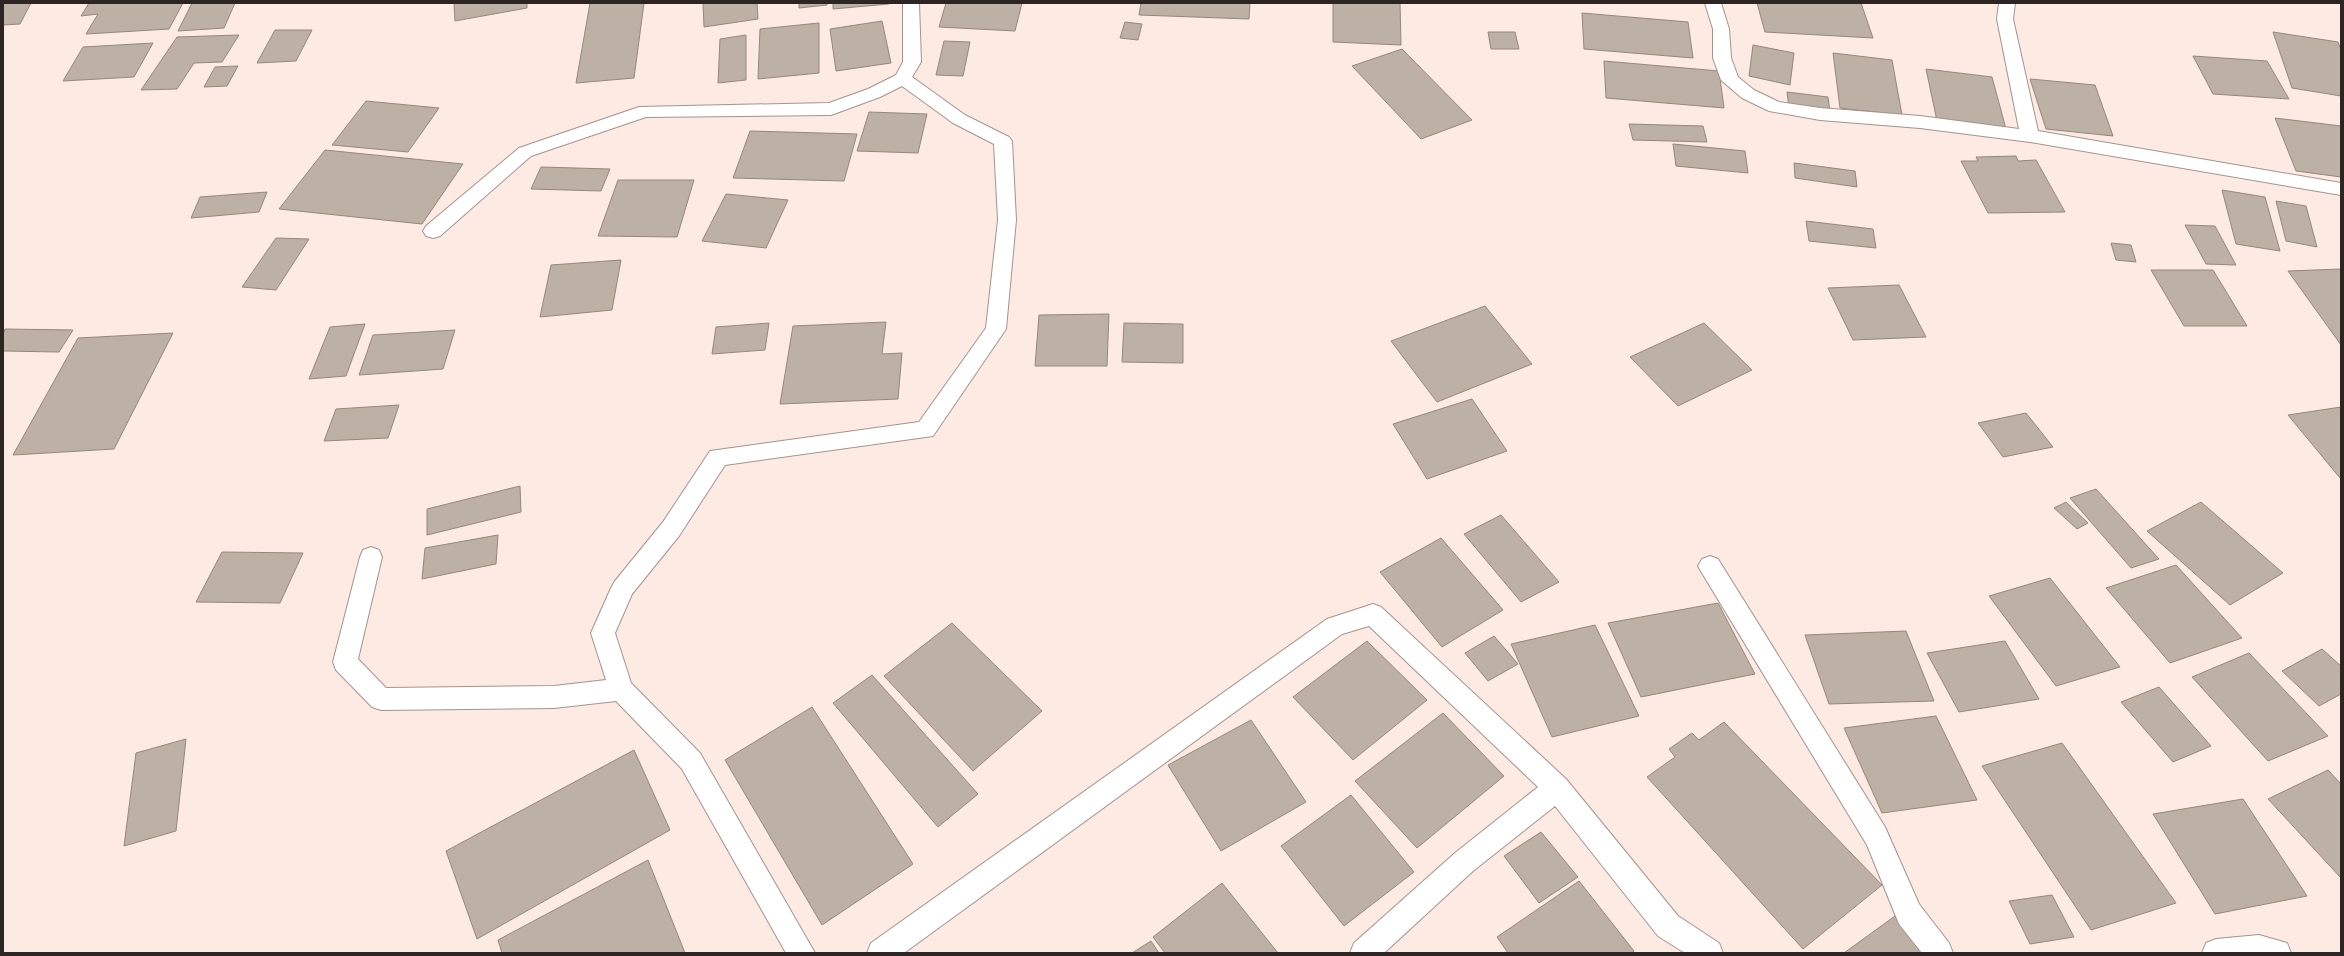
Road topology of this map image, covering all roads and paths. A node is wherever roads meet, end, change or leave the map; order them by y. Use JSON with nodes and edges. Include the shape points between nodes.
{"nodes":[{"id":1,"x":911,"y":3,"type":"edge"},
{"id":2,"x":1713,"y":3,"type":"edge"},
{"id":3,"x":2007,"y":3,"type":"edge"},
{"id":4,"x":903,"y":79,"type":"junction"},
{"id":5,"x":2030,"y":136,"type":"junction"},
{"id":6,"x":2341,"y":190,"type":"edge"},
{"id":7,"x":433,"y":231,"type":"dead end"},
{"id":8,"x":371,"y":557,"type":"dead end"},
{"id":9,"x":1710,"y":566,"type":"dead end"},
{"id":10,"x":620,"y":689,"type":"junction"},
{"id":11,"x":1557,"y":788,"type":"junction"},
{"id":12,"x":801,"y":953,"type":"edge"},
{"id":13,"x":880,"y":953,"type":"edge"},
{"id":14,"x":1364,"y":953,"type":"edge"},
{"id":15,"x":1709,"y":953,"type":"edge"},
{"id":16,"x":1938,"y":953,"type":"edge"},
{"id":17,"x":2216,"y":953,"type":"edge"},
{"id":18,"x":2277,"y":953,"type":"edge"}],
"edges":[{"from":1,"to":4,"type":"street","via":[[912,62]]},
{"from":2,"to":5,"type":"street","via":[[1721,29],[1722,58],[1730,80],[1748,94],[1775,106],[1820,114],[1920,122]]},
{"from":3,"to":5,"type":"street","via":[[2005,19]]},
{"from":4,"to":7,"type":"street","via":[[831,109],[645,111],[525,152]]},
{"from":4,"to":10,"type":"street","via":[[959,119],[1003,140],[1007,220],[996,330],[925,430],[718,457],[672,529],[623,588],[603,633]]},
{"from":5,"to":6,"type":"street"},
{"from":8,"to":10,"type":"street","via":[[345,662],[381,699],[554,697]]},
{"from":9,"to":16,"type":"street","via":[[1876,836],[1910,914]]},
{"from":10,"to":12,"type":"street","via":[[691,761]]},
{"from":11,"to":13,"type":"street","via":[[1373,614],[1335,626]]},
{"from":11,"to":14,"type":"street","via":[[1464,862]]},
{"from":11,"to":15,"type":"street","via":[[1668,926]]},
{"from":17,"to":18,"type":"street","via":[[2259,950]]}]}
